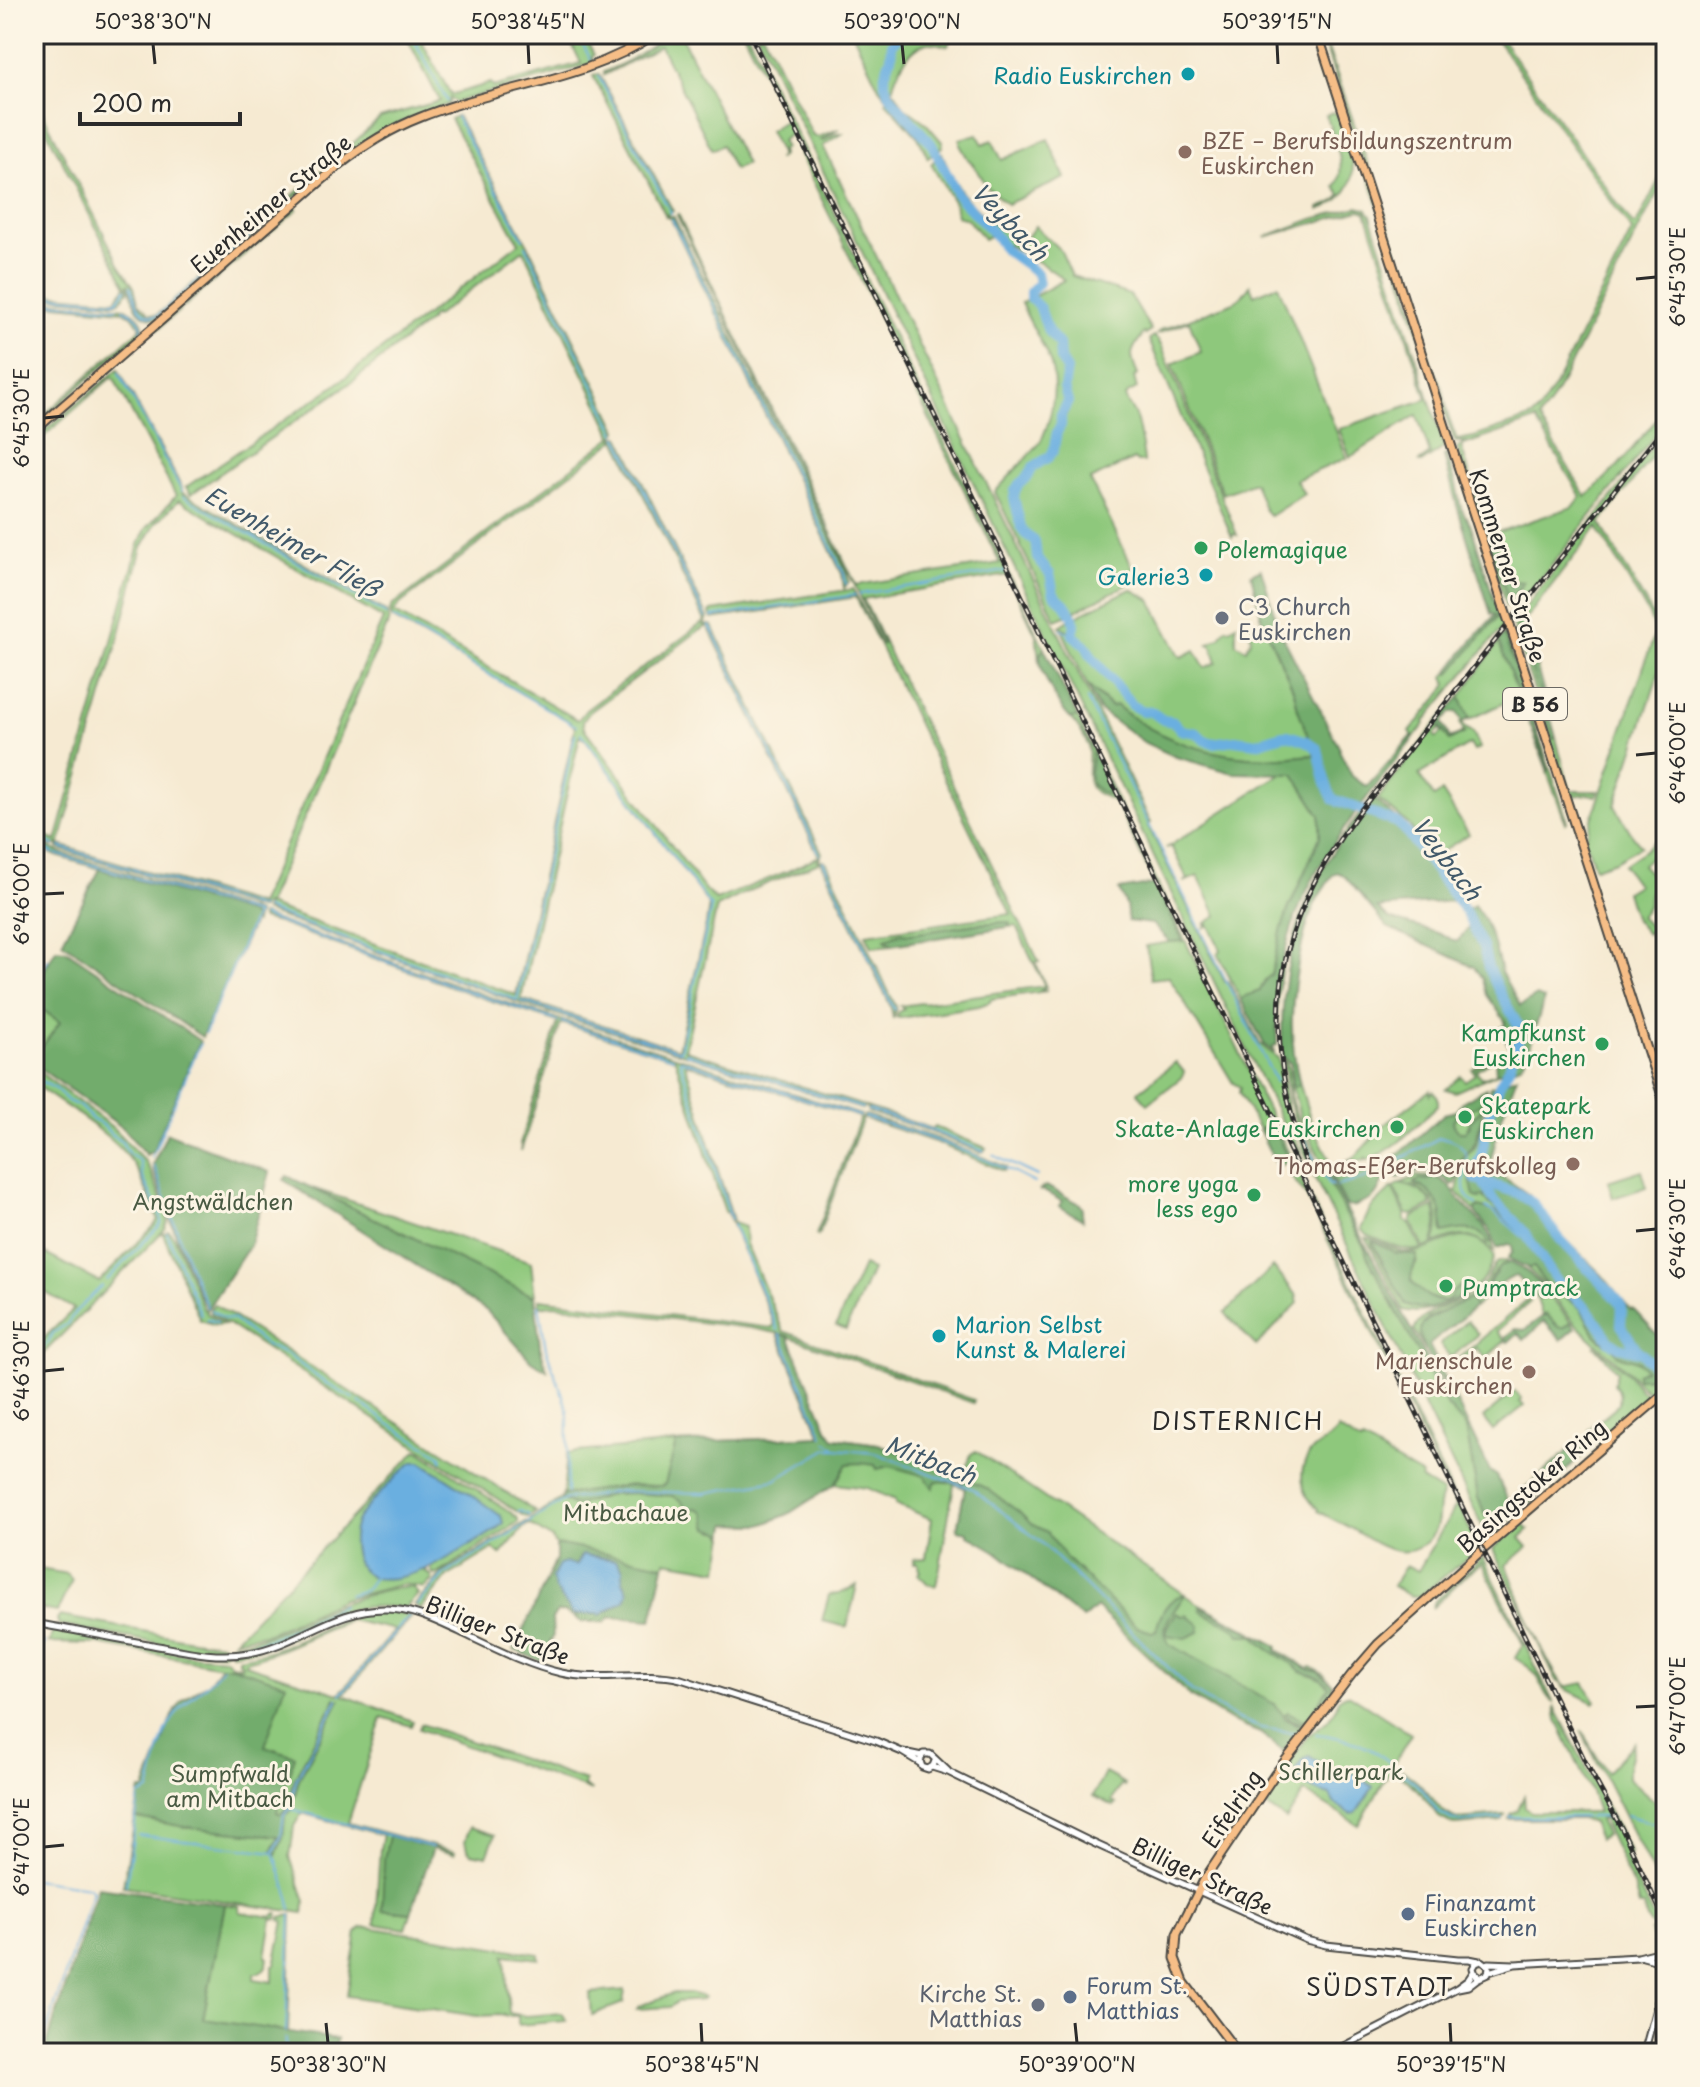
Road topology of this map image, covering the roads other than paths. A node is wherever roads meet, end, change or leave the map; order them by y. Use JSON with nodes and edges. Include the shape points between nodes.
{"nodes":[{"id":1,"x":655,"y":34,"type":"edge"},
{"id":2,"x":1318,"y":34,"type":"edge"},
{"id":3,"x":34,"y":431,"type":"edge"},
{"id":4,"x":1666,"y":1108,"type":"edge"},
{"id":5,"x":1666,"y":1392,"type":"edge"},
{"id":6,"x":1420,"y":1607,"type":"joint"},
{"id":7,"x":34,"y":1623,"type":"edge"},
{"id":8,"x":902,"y":1752,"type":"junction"},
{"id":9,"x":922,"y":1756,"type":"junction"},
{"id":10,"x":935,"y":1761,"type":"junction"},
{"id":11,"x":920,"y":1763,"type":"junction"},
{"id":12,"x":932,"y":1767,"type":"junction"},
{"id":13,"x":948,"y":1772,"type":"junction"},
{"id":14,"x":1197,"y":1891,"type":"junction"},
{"id":15,"x":1666,"y":1950,"type":"edge"},
{"id":16,"x":1642,"y":1957,"type":"junction"},
{"id":17,"x":1458,"y":1959,"type":"junction"},
{"id":18,"x":1479,"y":1961,"type":"junction"},
{"id":19,"x":1666,"y":1962,"type":"edge"},
{"id":20,"x":1488,"y":1963,"type":"junction"},
{"id":21,"x":1515,"y":1964,"type":"junction"},
{"id":22,"x":1665,"y":1969,"type":"edge"},
{"id":23,"x":1473,"y":1970,"type":"junction"},
{"id":24,"x":1489,"y":1972,"type":"junction"},
{"id":25,"x":1480,"y":1977,"type":"junction"},
{"id":26,"x":1457,"y":1988,"type":"junction"},
{"id":27,"x":1238,"y":2053,"type":"edge"},
{"id":28,"x":1330,"y":2053,"type":"edge"},
{"id":29,"x":1644,"y":2053,"type":"edge"}],
"edges":[{"from":1,"to":3,"type":"main road","name":"Euenheimer Straße","via":[[598,65],[438,110],[378,137]]},
{"from":2,"to":4,"type":"main road","name":"Kommerner Straße","number":"B 56","bridge":true},
{"from":5,"to":6,"type":"main road","name":"Basingstoker Ring"},
{"from":6,"to":14,"type":"main road","name":"Eifelring","via":[[1352,1674],[1275,1774]]},
{"from":7,"to":8,"type":"street","name":"Billiger Straße","via":[[231,1655],[270,1648],[351,1613],[403,1610],[558,1672],[681,1679]]},
{"from":8,"to":9,"type":"street","name":"Billiger Straße"},
{"from":8,"to":11,"type":"street","name":"Billiger Straße"},
{"from":9,"to":10,"type":"street","via":[[929,1753]]},
{"from":9,"to":11,"type":"street"},
{"from":10,"to":12,"type":"street"},
{"from":10,"to":13,"type":"street","name":"Billiger Straße"},
{"from":11,"to":12,"type":"street"},
{"from":12,"to":13,"type":"street","name":"Billiger Straße"},
{"from":13,"to":14,"type":"street","name":"Billiger Straße"},
{"from":14,"to":17,"type":"street","name":"Billiger Straße","via":[[1311,1942]]},
{"from":14,"to":27,"type":"main road","name":"Eifelring","via":[[1176,1937],[1176,1965]]},
{"from":15,"to":16,"type":"street"},
{"from":16,"to":21,"type":"street"},
{"from":16,"to":22,"type":"street"},
{"from":17,"to":18,"type":"street","name":"Billiger Straße"},
{"from":17,"to":23,"type":"street","name":"Billiger Straße"},
{"from":18,"to":20,"type":"street"},
{"from":18,"to":23,"type":"street"},
{"from":19,"to":22,"type":"street"},
{"from":20,"to":21,"type":"street"},
{"from":20,"to":24,"type":"street"},
{"from":21,"to":24,"type":"street"},
{"from":22,"to":29,"type":"street"},
{"from":23,"to":25,"type":"street"},
{"from":23,"to":26,"type":"street"},
{"from":24,"to":25,"type":"street"},
{"from":25,"to":26,"type":"street"},
{"from":26,"to":28,"type":"street"}]}
